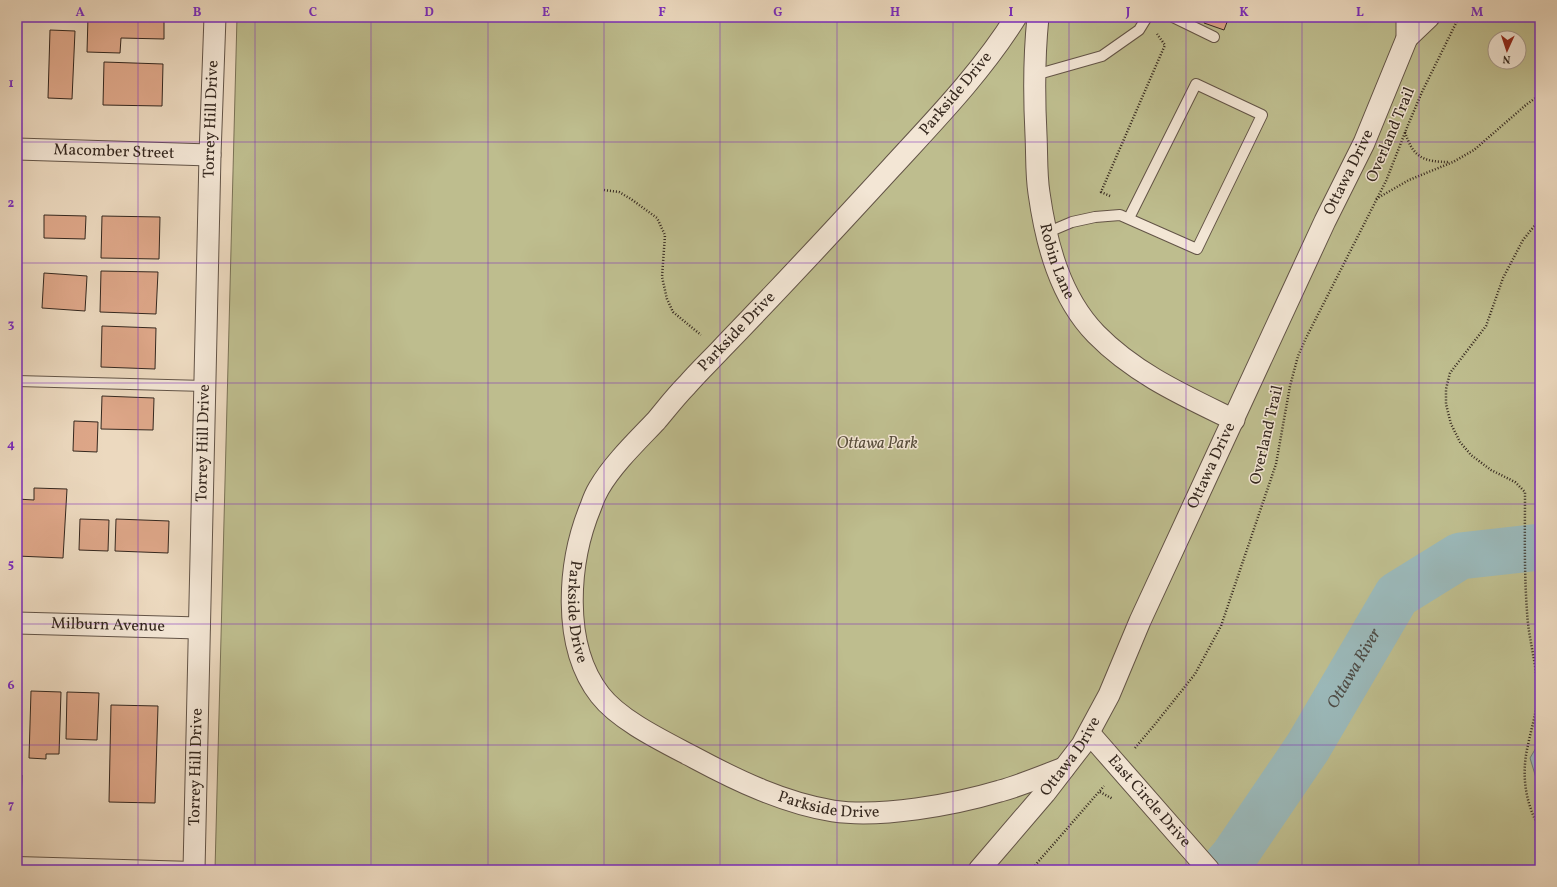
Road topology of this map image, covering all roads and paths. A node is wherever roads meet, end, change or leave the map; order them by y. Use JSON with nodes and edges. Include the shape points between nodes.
{"nodes":[{"id":1,"x":215,"y":17,"type":"edge"},
{"id":2,"x":1016,"y":17,"type":"edge"},
{"id":3,"x":1038,"y":17,"type":"edge"},
{"id":4,"x":1147,"y":17,"type":"edge"},
{"id":5,"x":1173,"y":17,"type":"edge"},
{"id":6,"x":1407,"y":17,"type":"edge"},
{"id":7,"x":1429,"y":17,"type":"edge"},
{"id":8,"x":1459,"y":17,"type":"edge"},
{"id":9,"x":1153,"y":29,"type":"dead end"},
{"id":10,"x":1214,"y":37,"type":"dead end"},
{"id":11,"x":1407,"y":38,"type":"junction"},
{"id":12,"x":1035,"y":75,"type":"junction"},
{"id":13,"x":1540,"y":95,"type":"edge"},
{"id":14,"x":1405,"y":131,"type":"junction"},
{"id":15,"x":17,"y":149,"type":"edge"},
{"id":16,"x":210,"y":155,"type":"junction"},
{"id":17,"x":1452,"y":162,"type":"junction"},
{"id":18,"x":604,"y":190,"type":"dead end"},
{"id":19,"x":1376,"y":199,"type":"junction"},
{"id":20,"x":1134,"y":207,"type":"junction"},
{"id":21,"x":1129,"y":218,"type":"junction"},
{"id":22,"x":1540,"y":218,"type":"edge"},
{"id":23,"x":1046,"y":233,"type":"junction"},
{"id":24,"x":720,"y":350,"type":"junction"},
{"id":25,"x":17,"y":381,"type":"edge"},
{"id":26,"x":205,"y":386,"type":"junction"},
{"id":27,"x":1234,"y":420,"type":"junction"},
{"id":28,"x":17,"y":623,"type":"edge"},
{"id":29,"x":199,"y":628,"type":"junction"},
{"id":30,"x":1089,"y":733,"type":"junction"},
{"id":31,"x":1118,"y":767,"type":"junction"},
{"id":32,"x":1064,"y":768,"type":"junction"},
{"id":33,"x":1540,"y":830,"type":"edge"},
{"id":34,"x":17,"y":862,"type":"edge"},
{"id":35,"x":194,"y":868,"type":"edge"},
{"id":36,"x":979,"y":870,"type":"edge"},
{"id":37,"x":1031,"y":870,"type":"edge"},
{"id":38,"x":1209,"y":870,"type":"edge"}],
"edges":[{"from":1,"to":16,"type":"street","name":"Torrey Hill Drive"},
{"from":2,"to":24,"type":"street","name":"Parkside Drive","via":[[999,44],[944,110]]},
{"from":3,"to":12,"type":"street","name":"Robin Lane"},
{"from":4,"to":12,"type":"lane","via":[[1140,30],[1102,56]]},
{"from":5,"to":10,"type":"lane"},
{"from":6,"to":11,"type":"street","name":"Ottawa Drive"},
{"from":7,"to":11,"type":"street","name":"Ottawa Drive"},
{"from":8,"to":14,"type":"path","name":"Overland Trail"},
{"from":9,"to":20,"type":"path","via":[[1165,45],[1101,192]]},
{"from":11,"to":27,"type":"street","name":"Ottawa Drive","via":[[1364,143]]},
{"from":12,"to":23,"type":"street","name":"Robin Lane","via":[[1038,191]]},
{"from":13,"to":17,"type":"path","via":[[1474,150]]},
{"from":14,"to":17,"type":"path","via":[[1415,153],[1423,159]]},
{"from":14,"to":19,"type":"path","name":"Overland Trail","via":[[1386,181]]},
{"from":15,"to":16,"type":"street","name":"Macomber Street"},
{"from":16,"to":26,"type":"street","name":"Torrey Hill Drive"},
{"from":17,"to":19,"type":"path","via":[[1409,180]]},
{"from":18,"to":24,"type":"path","via":[[625,195],[657,218],[665,234],[662,277],[673,312]]},
{"from":19,"to":31,"type":"path","name":"Overland Trail","via":[[1298,356],[1276,464],[1221,626],[1195,674]]},
{"from":20,"to":21,"type":"lane"},
{"from":20,"to":21,"type":"lane","via":[[1196,84],[1262,115],[1197,249]]},
{"from":21,"to":23,"type":"lane","via":[[1120,215],[1095,217],[1072,222]]},
{"from":22,"to":33,"type":"path","via":[[1523,240],[1503,278],[1486,326],[1450,373],[1446,389],[1446,404],[1451,424],[1460,442],[1471,455],[1491,470],[1515,482],[1525,492],[1527,611],[1538,683],[1537,707],[1524,768],[1526,792]]},
{"from":23,"to":27,"type":"street","name":"Robin Lane","via":[[1056,268],[1072,303],[1095,333],[1123,359],[1156,381]]},
{"from":24,"to":32,"type":"street","name":"Parkside Drive","via":[[615,467],[598,489],[585,520],[574,571],[574,626],[586,672],[598,693],[615,712],[749,785],[809,806],[835,811],[883,812],[952,802],[1002,791]]},
{"from":25,"to":26,"type":"lane"},
{"from":26,"to":29,"type":"street","name":"Torrey Hill Drive"},
{"from":27,"to":30,"type":"street","name":"Ottawa Drive","via":[[1140,621],[1109,695]]},
{"from":28,"to":29,"type":"street","name":"Milburn Avenue"},
{"from":29,"to":35,"type":"street","name":"Torrey Hill Drive"},
{"from":30,"to":31,"type":"street","name":"East Circle Drive"},
{"from":30,"to":32,"type":"street","name":"Ottawa Drive"},
{"from":31,"to":37,"type":"path","name":"Overland Trail","via":[[1100,792]]},
{"from":31,"to":38,"type":"street","name":"East Circle Drive"},
{"from":32,"to":36,"type":"street","name":"Ottawa Drive"},
{"from":34,"to":35,"type":"lane"}]}
